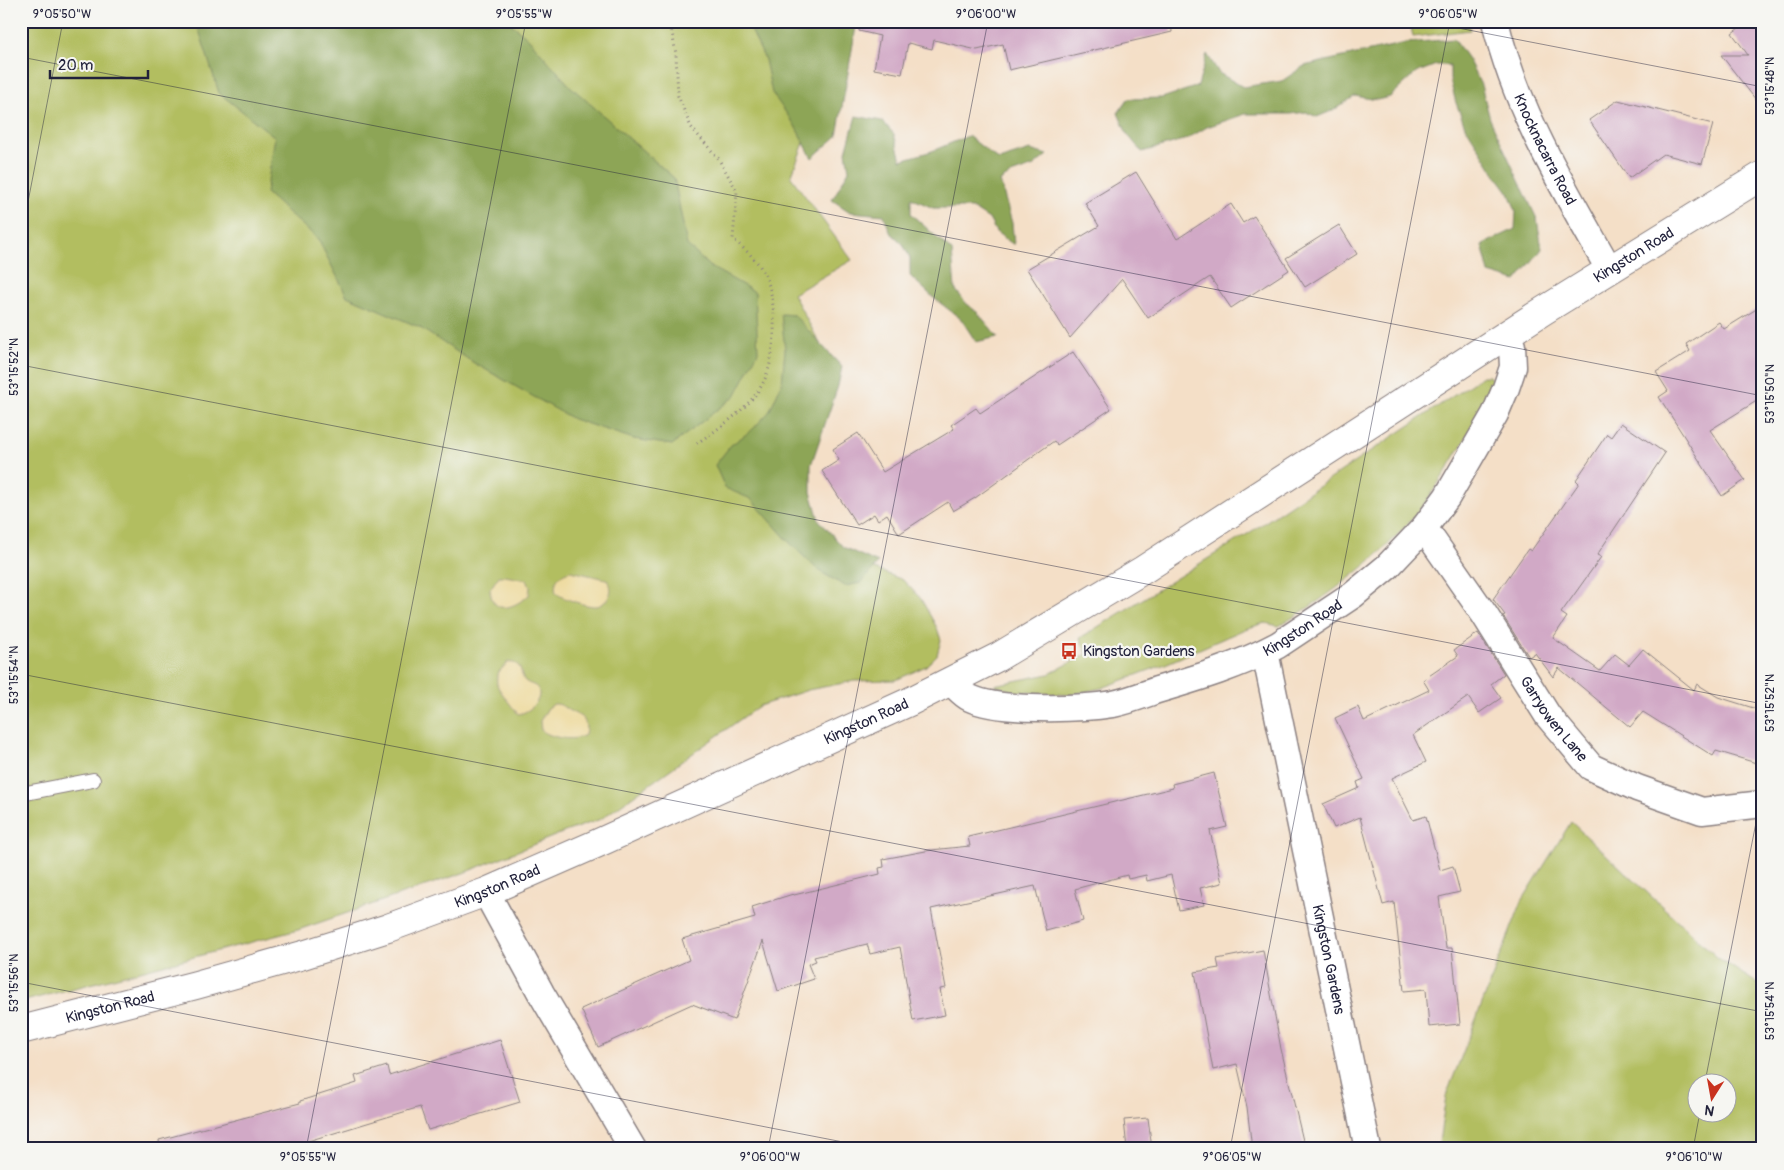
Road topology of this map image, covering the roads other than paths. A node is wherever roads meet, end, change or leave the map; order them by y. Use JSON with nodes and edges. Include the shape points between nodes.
{"nodes":[{"id":1,"x":1494,"y":21,"type":"edge"},
{"id":2,"x":1763,"y":175,"type":"edge"},
{"id":3,"x":1609,"y":269,"type":"junction"},
{"id":4,"x":1506,"y":336,"type":"junction"},
{"id":5,"x":1424,"y":528,"type":"junction"},
{"id":6,"x":1265,"y":652,"type":"junction"},
{"id":7,"x":950,"y":680,"type":"junction"},
{"id":8,"x":93,"y":780,"type":"dead end"},
{"id":9,"x":21,"y":794,"type":"edge"},
{"id":10,"x":1754,"y":804,"type":"dead end"},
{"id":11,"x":486,"y":892,"type":"junction"},
{"id":12,"x":21,"y":1030,"type":"edge"},
{"id":13,"x":633,"y":1149,"type":"edge"},
{"id":14,"x":1368,"y":1149,"type":"edge"}],
"edges":[{"from":1,"to":3,"type":"street","name":"Knocknacarra Road","via":[[1531,126]]},
{"from":2,"to":3,"type":"main road","name":"Kingston Road"},
{"from":3,"to":4,"type":"main road","name":"Kingston Road"},
{"from":4,"to":5,"type":"street","name":"Kingston Road","via":[[1512,346],[1513,367],[1495,414],[1447,498]]},
{"from":4,"to":7,"type":"main road","name":"Kingston Road","via":[[1143,570],[998,656]]},
{"from":5,"to":6,"type":"street","name":"Kingston Road","via":[[1387,567],[1353,595]]},
{"from":5,"to":10,"type":"street","name":"Garryowen Lane","via":[[1484,614],[1548,716],[1591,767],[1637,788],[1702,811]]},
{"from":6,"to":7,"type":"street","name":"Kingston Road","via":[[1186,682],[1114,704],[1048,707],[988,703],[969,698]]},
{"from":6,"to":14,"type":"street","name":"Kingston Gardens"},
{"from":7,"to":11,"type":"main road","name":"Kingston Road","via":[[909,702]]},
{"from":8,"to":9,"type":"lane"},
{"from":11,"to":12,"type":"main road","name":"Kingston Road","via":[[303,955]]},
{"from":11,"to":13,"type":"street"}]}
